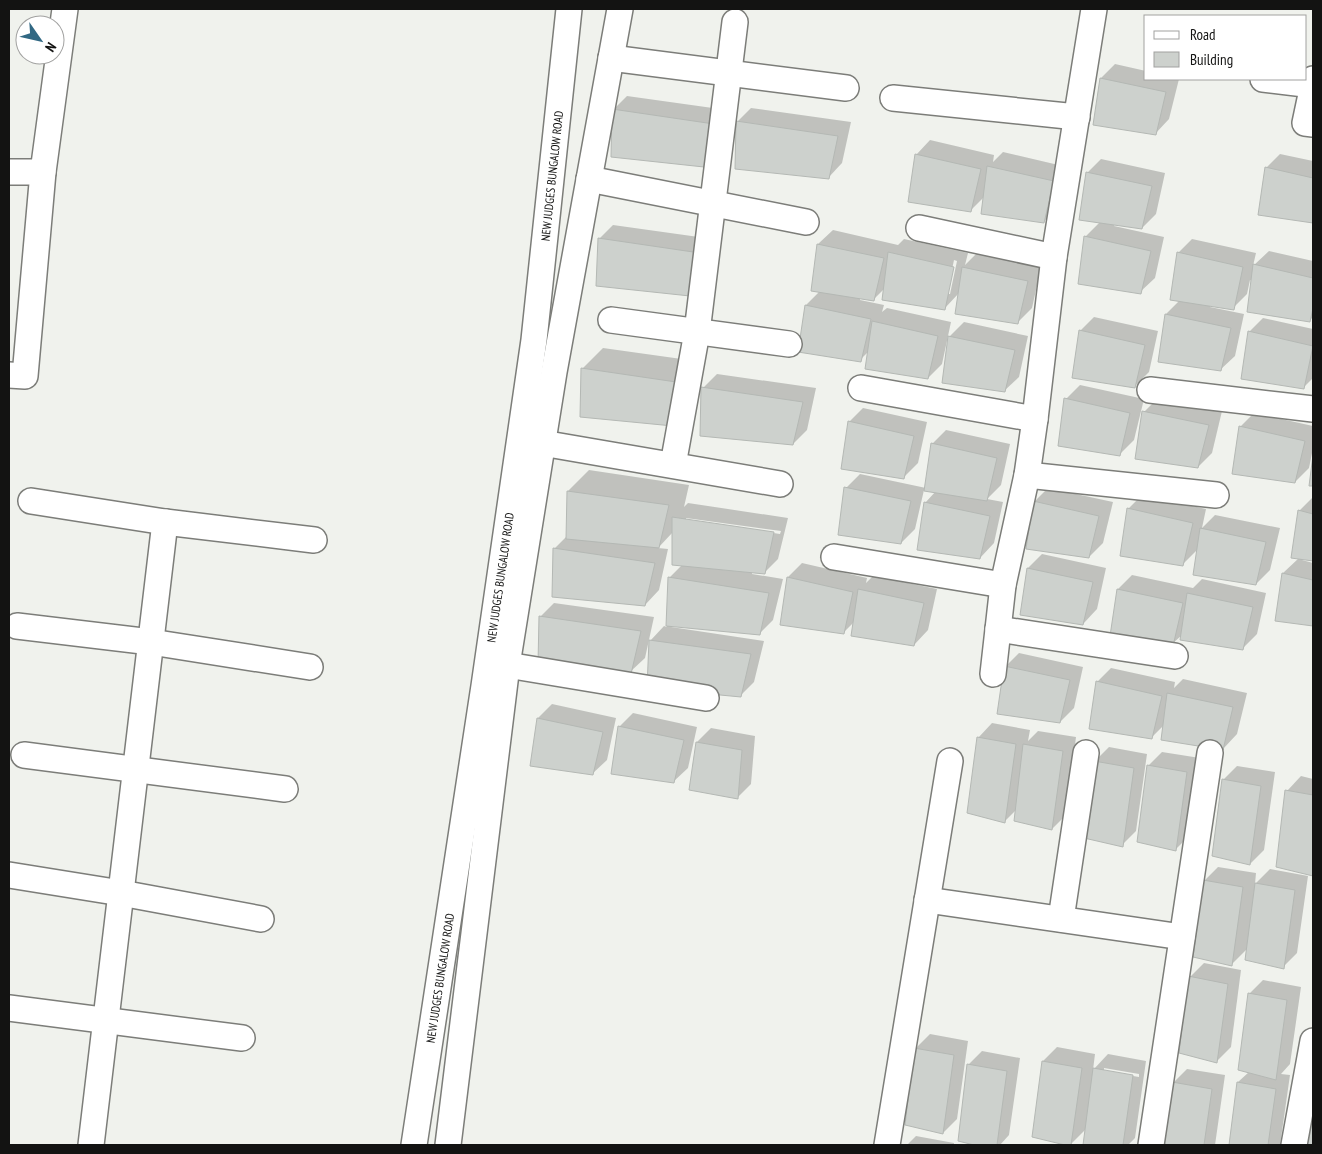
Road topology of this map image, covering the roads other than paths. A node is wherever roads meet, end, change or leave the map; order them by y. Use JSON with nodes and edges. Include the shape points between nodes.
{"nodes":[{"id":1,"x":65,"y":9,"type":"edge"},
{"id":2,"x":569,"y":9,"type":"edge"},
{"id":3,"x":620,"y":9,"type":"edge"},
{"id":4,"x":1094,"y":9,"type":"edge"},
{"id":5,"x":735,"y":22,"type":"dead end"},
{"id":6,"x":611,"y":58,"type":"junction"},
{"id":7,"x":730,"y":73,"type":"junction"},
{"id":8,"x":1280,"y":80,"type":"edge"},
{"id":9,"x":1313,"y":82,"type":"edge"},
{"id":10,"x":846,"y":88,"type":"dead end"},
{"id":11,"x":893,"y":98,"type":"dead end"},
{"id":12,"x":1077,"y":117,"type":"junction"},
{"id":13,"x":1313,"y":124,"type":"edge"},
{"id":14,"x":9,"y":172,"type":"edge"},
{"id":15,"x":43,"y":172,"type":"junction"},
{"id":16,"x":588,"y":179,"type":"junction"},
{"id":17,"x":713,"y":204,"type":"junction"},
{"id":18,"x":806,"y":222,"type":"dead end"},
{"id":19,"x":918,"y":228,"type":"dead end"},
{"id":20,"x":1054,"y":257,"type":"junction"},
{"id":21,"x":611,"y":320,"type":"dead end"},
{"id":22,"x":697,"y":332,"type":"junction"},
{"id":23,"x":789,"y":344,"type":"dead end"},
{"id":24,"x":9,"y":375,"type":"edge"},
{"id":25,"x":861,"y":388,"type":"dead end"},
{"id":26,"x":1150,"y":390,"type":"dead end"},
{"id":27,"x":1313,"y":409,"type":"edge"},
{"id":28,"x":1035,"y":419,"type":"junction"},
{"id":29,"x":542,"y":443,"type":"junction"},
{"id":30,"x":673,"y":466,"type":"junction"},
{"id":31,"x":1026,"y":475,"type":"junction"},
{"id":32,"x":780,"y":484,"type":"dead end"},
{"id":33,"x":1216,"y":495,"type":"dead end"},
{"id":34,"x":31,"y":501,"type":"dead end"},
{"id":35,"x":165,"y":522,"type":"junction"},
{"id":36,"x":314,"y":540,"type":"dead end"},
{"id":37,"x":834,"y":557,"type":"dead end"},
{"id":38,"x":1003,"y":585,"type":"junction"},
{"id":39,"x":17,"y":626,"type":"dead end"},
{"id":40,"x":998,"y":629,"type":"junction"},
{"id":41,"x":151,"y":642,"type":"junction"},
{"id":42,"x":1175,"y":656,"type":"dead end"},
{"id":43,"x":507,"y":665,"type":"junction"},
{"id":44,"x":310,"y":667,"type":"dead end"},
{"id":45,"x":993,"y":674,"type":"dead end"},
{"id":46,"x":706,"y":698,"type":"dead end"},
{"id":47,"x":1086,"y":753,"type":"dead end"},
{"id":48,"x":1210,"y":753,"type":"dead end"},
{"id":49,"x":24,"y":755,"type":"dead end"},
{"id":50,"x":950,"y":761,"type":"dead end"},
{"id":51,"x":136,"y":770,"type":"junction"},
{"id":52,"x":285,"y":789,"type":"dead end"},
{"id":53,"x":9,"y":875,"type":"edge"},
{"id":54,"x":121,"y":893,"type":"junction"},
{"id":55,"x":927,"y":900,"type":"junction"},
{"id":56,"x":1061,"y":919,"type":"junction"},
{"id":57,"x":261,"y":920,"type":"dead end"},
{"id":58,"x":1182,"y":937,"type":"junction"},
{"id":59,"x":9,"y":1008,"type":"edge"},
{"id":60,"x":106,"y":1020,"type":"junction"},
{"id":61,"x":242,"y":1038,"type":"dead end"},
{"id":62,"x":1313,"y":1041,"type":"edge"},
{"id":63,"x":91,"y":1145,"type":"edge"},
{"id":64,"x":414,"y":1145,"type":"edge"},
{"id":65,"x":448,"y":1145,"type":"edge"},
{"id":66,"x":887,"y":1145,"type":"edge"},
{"id":67,"x":1151,"y":1145,"type":"edge"},
{"id":68,"x":1294,"y":1145,"type":"edge"}],
"edges":[{"from":1,"to":15,"type":"street"},
{"from":2,"to":64,"type":"street","name":"NEW JUDGES BUNGALOW ROAD","via":[[534,340]]},
{"from":3,"to":6,"type":"street"},
{"from":4,"to":12,"type":"street"},
{"from":5,"to":7,"type":"street"},
{"from":6,"to":7,"type":"street"},
{"from":6,"to":16,"type":"street"},
{"from":7,"to":10,"type":"street"},
{"from":7,"to":17,"type":"street"},
{"from":8,"to":9,"type":"street"},
{"from":9,"to":13,"type":"street","via":[[1305,123]]},
{"from":11,"to":12,"type":"street"},
{"from":12,"to":20,"type":"street"},
{"from":14,"to":15,"type":"street"},
{"from":15,"to":24,"type":"street","via":[[24,376]]},
{"from":16,"to":17,"type":"street"},
{"from":16,"to":29,"type":"street"},
{"from":17,"to":18,"type":"street"},
{"from":17,"to":22,"type":"street"},
{"from":19,"to":20,"type":"street"},
{"from":20,"to":28,"type":"street"},
{"from":21,"to":22,"type":"street"},
{"from":22,"to":23,"type":"street"},
{"from":22,"to":30,"type":"street"},
{"from":25,"to":28,"type":"street"},
{"from":26,"to":27,"type":"street"},
{"from":28,"to":31,"type":"street"},
{"from":29,"to":30,"type":"street"},
{"from":29,"to":43,"type":"street"},
{"from":30,"to":32,"type":"street"},
{"from":31,"to":33,"type":"street"},
{"from":31,"to":38,"type":"street"},
{"from":34,"to":35,"type":"street"},
{"from":35,"to":36,"type":"street"},
{"from":35,"to":41,"type":"street"},
{"from":37,"to":38,"type":"street"},
{"from":38,"to":40,"type":"street"},
{"from":39,"to":41,"type":"street"},
{"from":40,"to":42,"type":"street"},
{"from":40,"to":45,"type":"street"},
{"from":41,"to":44,"type":"street"},
{"from":41,"to":51,"type":"street"},
{"from":43,"to":46,"type":"street"},
{"from":43,"to":65,"type":"street"},
{"from":47,"to":56,"type":"street"},
{"from":48,"to":58,"type":"street"},
{"from":49,"to":51,"type":"street"},
{"from":50,"to":55,"type":"street"},
{"from":51,"to":52,"type":"street"},
{"from":51,"to":54,"type":"street"},
{"from":53,"to":54,"type":"street"},
{"from":54,"to":57,"type":"street"},
{"from":54,"to":60,"type":"street"},
{"from":55,"to":56,"type":"street"},
{"from":55,"to":66,"type":"street"},
{"from":56,"to":58,"type":"street"},
{"from":58,"to":67,"type":"street"},
{"from":59,"to":60,"type":"street"},
{"from":60,"to":61,"type":"street"},
{"from":60,"to":63,"type":"street"},
{"from":62,"to":68,"type":"street"}]}
